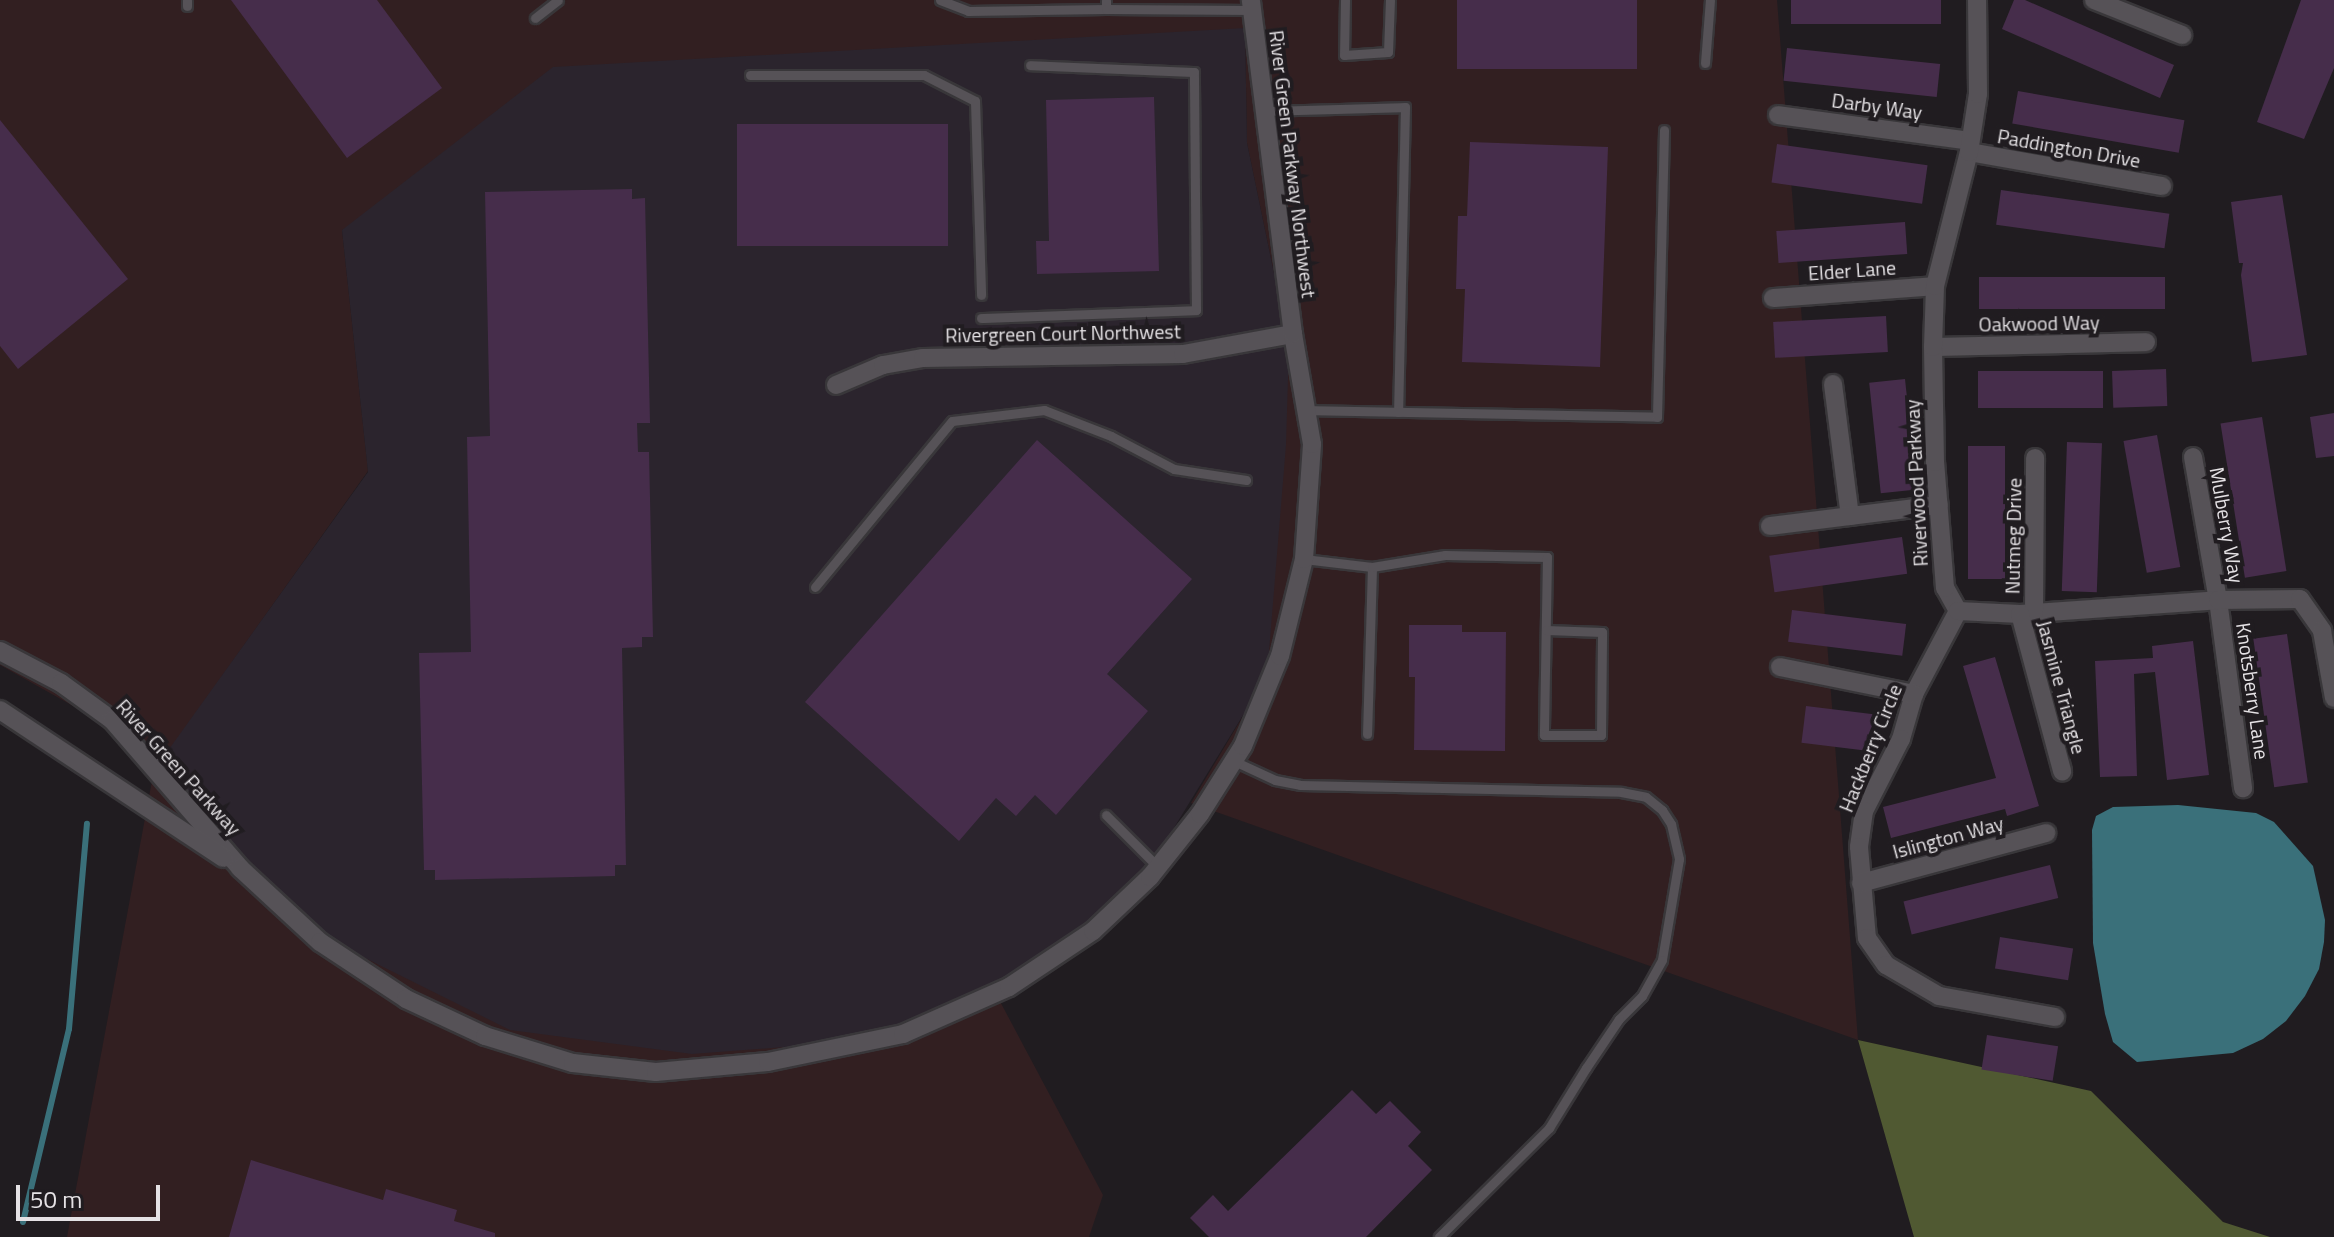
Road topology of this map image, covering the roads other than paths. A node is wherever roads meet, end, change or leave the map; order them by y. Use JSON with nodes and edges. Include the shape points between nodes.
{"nodes":[{"id":1,"x":558,"y":0,"type":"edge"},
{"id":2,"x":940,"y":0,"type":"edge"},
{"id":3,"x":1345,"y":0,"type":"edge"},
{"id":4,"x":1390,"y":0,"type":"edge"},
{"id":5,"x":1710,"y":0,"type":"edge"},
{"id":6,"x":1977,"y":0,"type":"edge"},
{"id":7,"x":2094,"y":0,"type":"edge"},
{"id":8,"x":1106,"y":4,"type":"edge"},
{"id":9,"x":1160,"y":4,"type":"edge"},
{"id":10,"x":1251,"y":5,"type":"edge"},
{"id":11,"x":535,"y":18,"type":"dead end"},
{"id":12,"x":2182,"y":35,"type":"dead end"},
{"id":13,"x":1705,"y":63,"type":"dead end"},
{"id":14,"x":1030,"y":65,"type":"dead end"},
{"id":15,"x":750,"y":75,"type":"dead end"},
{"id":16,"x":1265,"y":111,"type":"junction"},
{"id":17,"x":1778,"y":115,"type":"dead end"},
{"id":18,"x":1664,"y":130,"type":"dead end"},
{"id":19,"x":1970,"y":147,"type":"junction"},
{"id":20,"x":2162,"y":186,"type":"dead end"},
{"id":21,"x":1935,"y":286,"type":"junction"},
{"id":22,"x":981,"y":295,"type":"dead end"},
{"id":23,"x":1773,"y":298,"type":"dead end"},
{"id":24,"x":981,"y":318,"type":"dead end"},
{"id":25,"x":1293,"y":334,"type":"junction"},
{"id":26,"x":2146,"y":342,"type":"dead end"},
{"id":27,"x":1933,"y":347,"type":"junction"},
{"id":28,"x":1833,"y":384,"type":"dead end"},
{"id":29,"x":836,"y":385,"type":"dead end"},
{"id":30,"x":1306,"y":410,"type":"junction"},
{"id":31,"x":1398,"y":412,"type":"junction"},
{"id":32,"x":2193,"y":457,"type":"dead end"},
{"id":33,"x":2035,"y":458,"type":"dead end"},
{"id":34,"x":1246,"y":480,"type":"dead end"},
{"id":35,"x":1939,"y":505,"type":"junction"},
{"id":36,"x":1850,"y":516,"type":"junction"},
{"id":37,"x":1770,"y":526,"type":"dead end"},
{"id":38,"x":1304,"y":559,"type":"junction"},
{"id":39,"x":1372,"y":567,"type":"junction"},
{"id":40,"x":815,"y":587,"type":"dead end"},
{"id":41,"x":2218,"y":600,"type":"junction"},
{"id":42,"x":1958,"y":611,"type":"junction"},
{"id":43,"x":2027,"y":614,"type":"junction"},
{"id":44,"x":1546,"y":630,"type":"junction"},
{"id":45,"x":0,"y":651,"type":"edge"},
{"id":46,"x":1780,"y":667,"type":"dead end"},
{"id":47,"x":1914,"y":694,"type":"junction"},
{"id":48,"x":2334,"y":698,"type":"edge"},
{"id":49,"x":0,"y":710,"type":"edge"},
{"id":50,"x":1367,"y":734,"type":"dead end"},
{"id":51,"x":1234,"y":761,"type":"junction"},
{"id":52,"x":2062,"y":771,"type":"dead end"},
{"id":53,"x":2243,"y":788,"type":"dead end"},
{"id":54,"x":1106,"y":815,"type":"dead end"},
{"id":55,"x":2046,"y":833,"type":"dead end"},
{"id":56,"x":1158,"y":867,"type":"junction"},
{"id":57,"x":240,"y":868,"type":"junction"},
{"id":58,"x":1861,"y":883,"type":"junction"},
{"id":59,"x":2055,"y":1017,"type":"dead end"},
{"id":60,"x":1439,"y":1237,"type":"edge"}],
"edges":[{"from":1,"to":11,"type":"lane"},
{"from":2,"to":8,"type":"lane","via":[[968,11]]},
{"from":3,"to":4,"type":"lane","via":[[1344,55],[1388,52]]},
{"from":5,"to":13,"type":"lane"},
{"from":6,"to":19,"type":"street","name":"Riverwood Parkway","via":[[1978,94]]},
{"from":7,"to":12,"type":"street"},
{"from":8,"to":9,"type":"lane"},
{"from":9,"to":10,"type":"lane"},
{"from":10,"to":16,"type":"street","name":"River Green Parkway Northwest"},
{"from":14,"to":24,"type":"lane","via":[[1194,72],[1196,310]]},
{"from":15,"to":22,"type":"lane","via":[[924,75],[975,101]]},
{"from":16,"to":25,"type":"street","name":"River Green Parkway Northwest"},
{"from":16,"to":31,"type":"lane","via":[[1405,107]]},
{"from":17,"to":19,"type":"street","name":"Darby Way"},
{"from":18,"to":31,"type":"lane","via":[[1657,417]]},
{"from":19,"to":20,"type":"street","name":"Paddington Drive"},
{"from":19,"to":21,"type":"street","name":"Riverwood Parkway"},
{"from":21,"to":23,"type":"street","name":"Elder Lane"},
{"from":21,"to":27,"type":"street","name":"Riverwood Parkway"},
{"from":25,"to":29,"type":"street","name":"Rivergreen Court Northwest","via":[[1183,354],[923,358],[883,365]]},
{"from":25,"to":30,"type":"street","name":"River Green Parkway"},
{"from":26,"to":27,"type":"street","name":"Oakwood Way"},
{"from":27,"to":35,"type":"street","name":"Riverwood Parkway"},
{"from":28,"to":36,"type":"street"},
{"from":30,"to":31,"type":"lane"},
{"from":30,"to":38,"type":"street","name":"River Green Parkway","via":[[1312,444]]},
{"from":32,"to":41,"type":"street","name":"Mulberry Way"},
{"from":33,"to":43,"type":"street","name":"Nutmeg Drive"},
{"from":34,"to":40,"type":"lane","via":[[1174,469],[1111,436],[1044,410],[952,421]]},
{"from":35,"to":36,"type":"street"},
{"from":35,"to":42,"type":"street","name":"Riverwood Parkway","via":[[1945,588]]},
{"from":36,"to":37,"type":"street"},
{"from":38,"to":39,"type":"lane"},
{"from":38,"to":51,"type":"street","name":"River Green Parkway","via":[[1280,656]]},
{"from":39,"to":44,"type":"lane","via":[[1445,555],[1547,557]]},
{"from":39,"to":50,"type":"lane"},
{"from":41,"to":43,"type":"street"},
{"from":41,"to":48,"type":"street","via":[[2300,599],[2322,631]]},
{"from":41,"to":53,"type":"street","name":"Knotsberry Lane"},
{"from":42,"to":43,"type":"street"},
{"from":42,"to":47,"type":"street","name":"Hackberry Circle"},
{"from":43,"to":52,"type":"street","name":"Jasmine Triangle"},
{"from":44,"to":44,"type":"lane","via":[[1544,735],[1601,735],[1602,632]]},
{"from":45,"to":57,"type":"street","name":"River Green Parkway","via":[[61,683],[112,720]]},
{"from":46,"to":47,"type":"street"},
{"from":47,"to":58,"type":"street","name":"Hackberry Circle","via":[[1901,739],[1864,811]]},
{"from":49,"to":57,"type":"street","name":"River Green Parkway"},
{"from":51,"to":56,"type":"street","name":"River Green Parkway"},
{"from":51,"to":60,"type":"lane","via":[[1300,785],[1621,792],[1646,797],[1671,824],[1679,859],[1662,960],[1642,996],[1619,1019],[1549,1128]]},
{"from":54,"to":56,"type":"lane"},
{"from":55,"to":58,"type":"street","name":"Islington Way"},
{"from":56,"to":57,"type":"street","name":"River Green Parkway","via":[[1093,931],[1016,983],[903,1034],[768,1062],[656,1072],[573,1063],[485,1036],[406,999],[320,942]]},
{"from":58,"to":59,"type":"street","name":"Hackberry Circle","via":[[1867,938],[1886,965],[1939,996]]}]}
